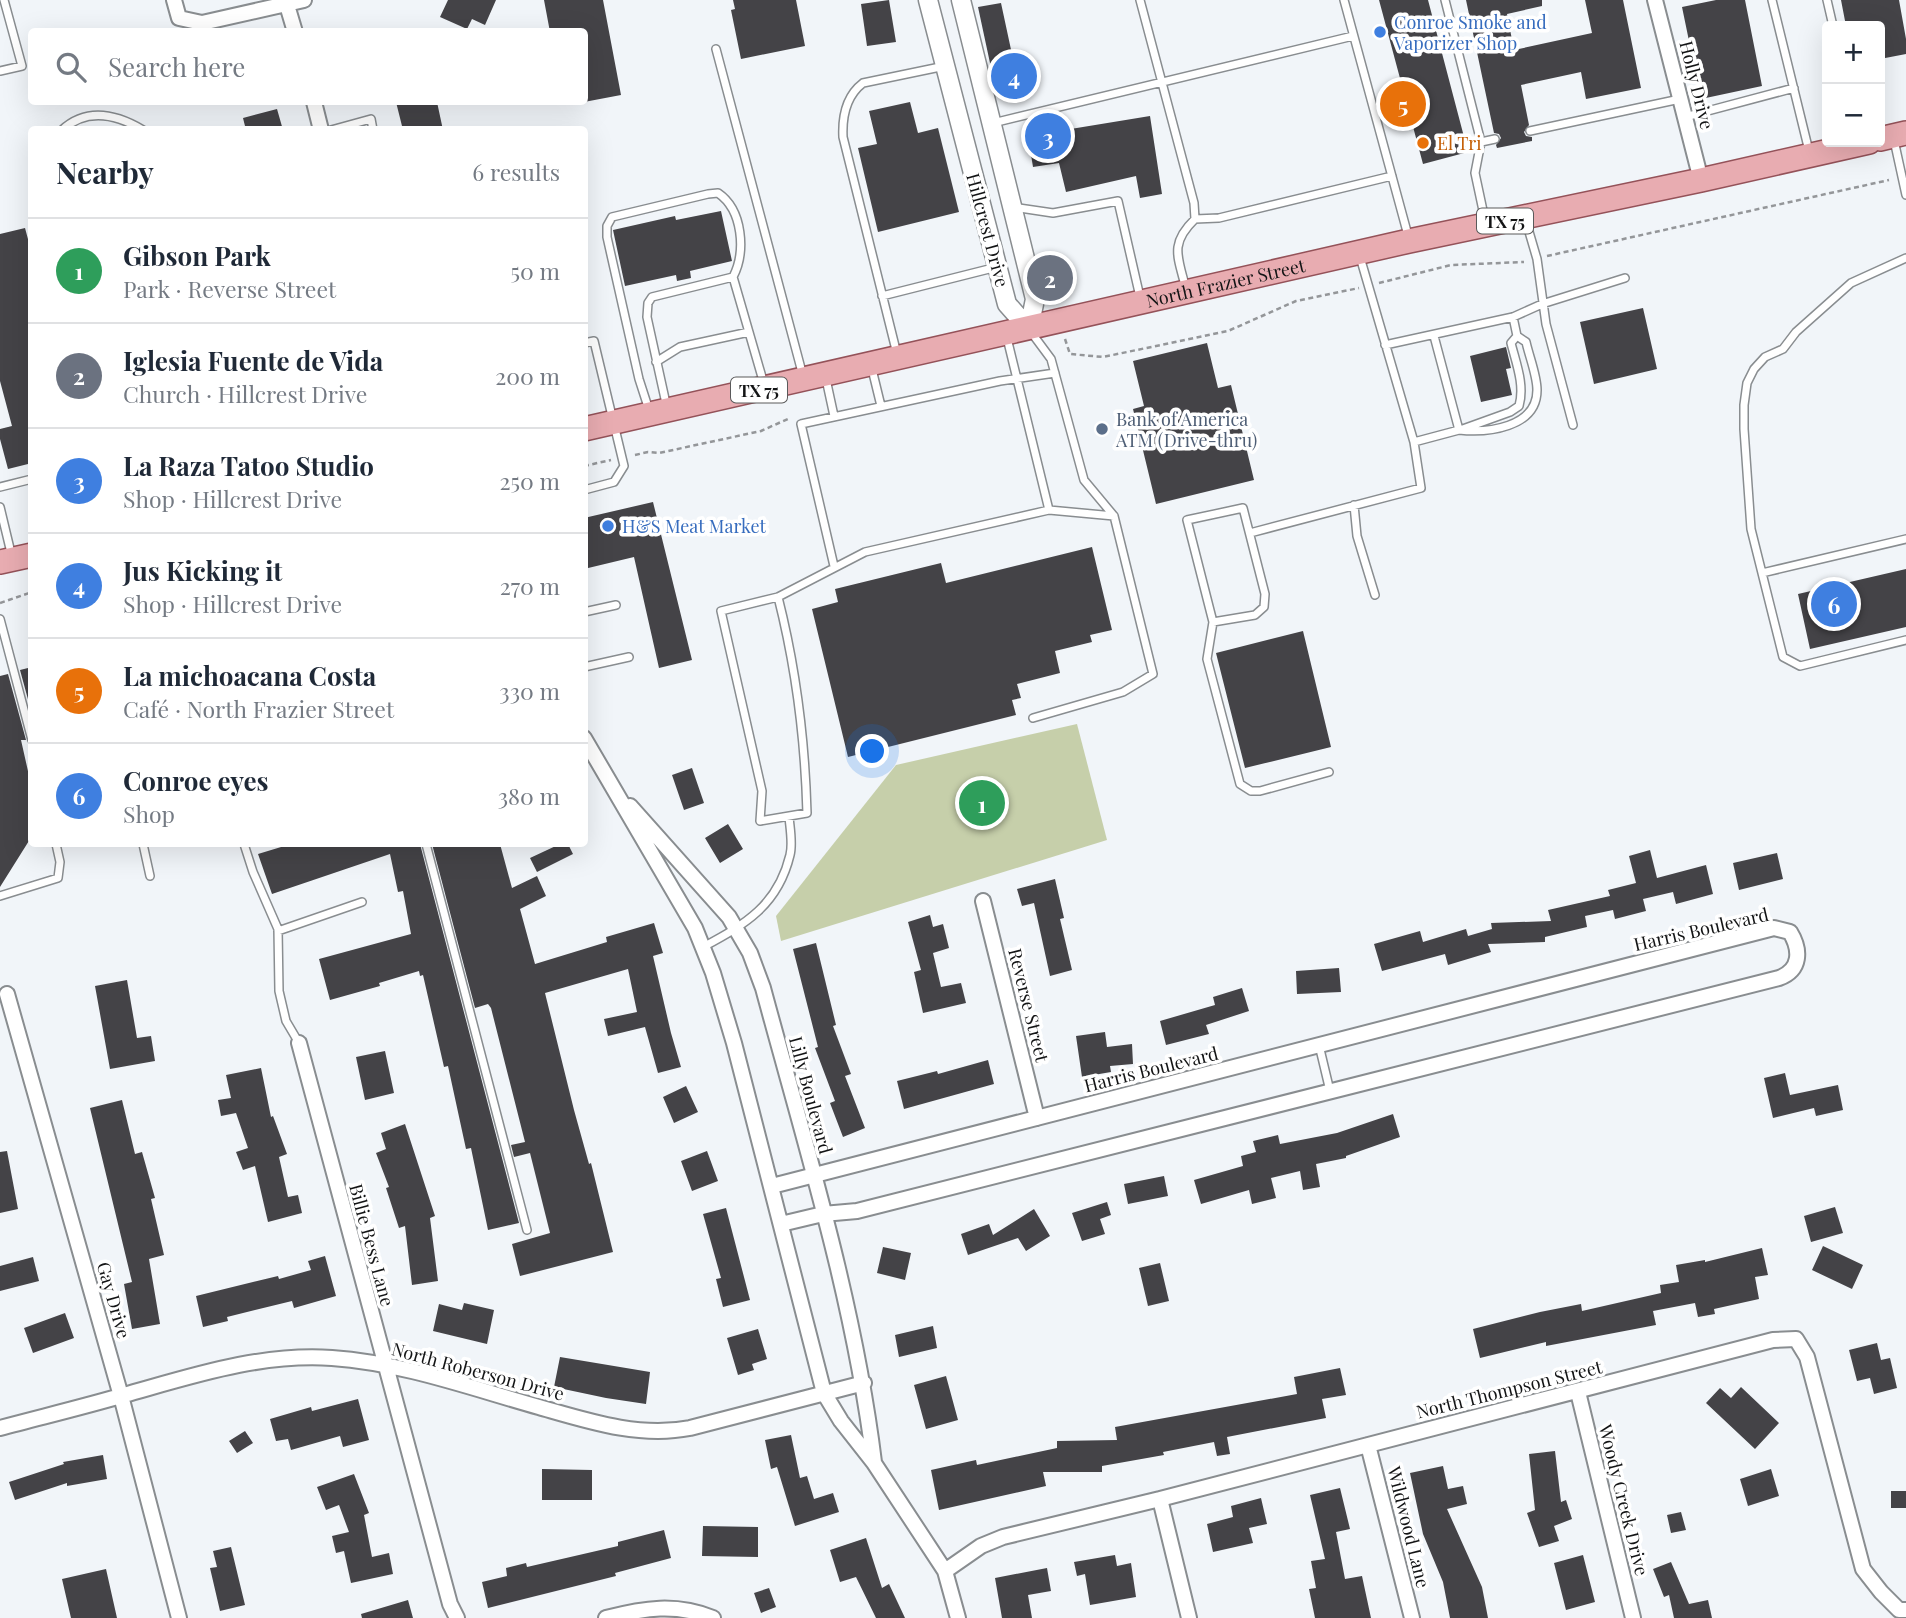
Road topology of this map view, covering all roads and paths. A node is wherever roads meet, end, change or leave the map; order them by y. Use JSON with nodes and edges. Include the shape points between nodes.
{"nodes":[{"id":1,"x":4,"y":0,"type":"edge"},
{"id":2,"x":174,"y":0,"type":"edge"},
{"id":3,"x":304,"y":0,"type":"edge"},
{"id":4,"x":928,"y":0,"type":"edge"},
{"id":5,"x":961,"y":0,"type":"edge"},
{"id":6,"x":1140,"y":0,"type":"edge"},
{"id":7,"x":1344,"y":0,"type":"edge"},
{"id":8,"x":1445,"y":0,"type":"edge"},
{"id":9,"x":1772,"y":0,"type":"edge"},
{"id":10,"x":1827,"y":0,"type":"edge"},
{"id":11,"x":1659,"y":1,"type":"edge"},
{"id":12,"x":287,"y":5,"type":"junction"},
{"id":13,"x":1832,"y":21,"type":"edge"},
{"id":14,"x":294,"y":28,"type":"edge"},
{"id":15,"x":1353,"y":36,"type":"junction"},
{"id":16,"x":716,"y":49,"type":"dead end"},
{"id":17,"x":945,"y":66,"type":"junction"},
{"id":18,"x":0,"y":71,"type":"edge"},
{"id":19,"x":1162,"y":83,"type":"junction"},
{"id":20,"x":1794,"y":88,"type":"junction"},
{"id":21,"x":1680,"y":99,"type":"junction"},
{"id":22,"x":315,"y":105,"type":"edge"},
{"id":23,"x":1685,"y":117,"type":"junction"},
{"id":24,"x":991,"y":123,"type":"junction"},
{"id":25,"x":68,"y":126,"type":"edge"},
{"id":26,"x":136,"y":126,"type":"edge"},
{"id":27,"x":320,"y":126,"type":"edge"},
{"id":28,"x":345,"y":126,"type":"edge"},
{"id":29,"x":372,"y":126,"type":"edge"},
{"id":30,"x":1530,"y":131,"type":"dead end"},
{"id":31,"x":1495,"y":139,"type":"dead end"},
{"id":32,"x":1482,"y":142,"type":"junction"},
{"id":33,"x":1844,"y":147,"type":"edge"},
{"id":34,"x":1884,"y":147,"type":"edge"},
{"id":35,"x":1810,"y":155,"type":"junction"},
{"id":36,"x":1391,"y":176,"type":"junction"},
{"id":37,"x":1902,"y":177,"type":"junction"},
{"id":38,"x":1701,"y":180,"type":"junction"},
{"id":39,"x":1906,"y":195,"type":"edge"},
{"id":40,"x":1012,"y":207,"type":"junction"},
{"id":41,"x":1525,"y":217,"type":"junction"},
{"id":42,"x":1195,"y":219,"type":"junction"},
{"id":43,"x":1486,"y":225,"type":"junction"},
{"id":44,"x":1409,"y":241,"type":"junction"},
{"id":45,"x":1359,"y":253,"type":"junction"},
{"id":46,"x":1906,"y":258,"type":"edge"},
{"id":47,"x":1536,"y":259,"type":"junction"},
{"id":48,"x":998,"y":267,"type":"junction"},
{"id":49,"x":733,"y":277,"type":"junction"},
{"id":50,"x":1625,"y":278,"type":"dead end"},
{"id":51,"x":1367,"y":286,"type":"junction"},
{"id":52,"x":1187,"y":293,"type":"junction"},
{"id":53,"x":882,"y":296,"type":"junction"},
{"id":54,"x":1141,"y":303,"type":"junction"},
{"id":55,"x":1542,"y":304,"type":"junction"},
{"id":56,"x":1513,"y":317,"type":"junction"},
{"id":57,"x":1059,"y":322,"type":"junction"},
{"id":58,"x":1029,"y":329,"type":"junction"},
{"id":59,"x":749,"y":332,"type":"junction"},
{"id":60,"x":1006,"y":334,"type":"junction"},
{"id":61,"x":1517,"y":335,"type":"junction"},
{"id":62,"x":1434,"y":336,"type":"junction"},
{"id":63,"x":588,"y":342,"type":"edge"},
{"id":64,"x":1385,"y":345,"type":"junction"},
{"id":65,"x":898,"y":359,"type":"junction"},
{"id":66,"x":656,"y":362,"type":"junction"},
{"id":67,"x":871,"y":365,"type":"junction"},
{"id":68,"x":1055,"y":373,"type":"junction"},
{"id":69,"x":814,"y":377,"type":"junction"},
{"id":70,"x":1017,"y":379,"type":"junction"},
{"id":71,"x":765,"y":388,"type":"junction"},
{"id":72,"x":881,"y":406,"type":"junction"},
{"id":73,"x":659,"y":412,"type":"junction"},
{"id":74,"x":834,"y":416,"type":"junction"},
{"id":75,"x":613,"y":423,"type":"junction"},
{"id":76,"x":1573,"y":425,"type":"dead end"},
{"id":77,"x":588,"y":428,"type":"edge"},
{"id":78,"x":1459,"y":430,"type":"junction"},
{"id":79,"x":1414,"y":442,"type":"junction"},
{"id":80,"x":28,"y":480,"type":"edge"},
{"id":81,"x":0,"y":487,"type":"edge"},
{"id":82,"x":588,"y":489,"type":"edge"},
{"id":83,"x":1354,"y":505,"type":"junction"},
{"id":84,"x":0,"y":507,"type":"edge"},
{"id":85,"x":1049,"y":510,"type":"junction"},
{"id":86,"x":1114,"y":516,"type":"junction"},
{"id":87,"x":1250,"y":533,"type":"junction"},
{"id":88,"x":1906,"y":539,"type":"edge"},
{"id":89,"x":15,"y":559,"type":"edge"},
{"id":90,"x":834,"y":566,"type":"junction"},
{"id":91,"x":1762,"y":573,"type":"junction"},
{"id":92,"x":28,"y":593,"type":"edge"},
{"id":93,"x":1375,"y":595,"type":"dead end"},
{"id":94,"x":778,"y":597,"type":"junction"},
{"id":95,"x":0,"y":603,"type":"edge"},
{"id":96,"x":616,"y":605,"type":"dead end"},
{"id":97,"x":588,"y":611,"type":"edge"},
{"id":98,"x":0,"y":621,"type":"edge"},
{"id":99,"x":1213,"y":622,"type":"junction"},
{"id":100,"x":1906,"y":640,"type":"edge"},
{"id":101,"x":629,"y":657,"type":"dead end"},
{"id":102,"x":588,"y":666,"type":"edge"},
{"id":103,"x":1033,"y":718,"type":"dead end"},
{"id":104,"x":28,"y":725,"type":"edge"},
{"id":105,"x":588,"y":745,"type":"edge"},
{"id":106,"x":1329,"y":772,"type":"dead end"},
{"id":107,"x":610,"y":783,"type":"junction"},
{"id":108,"x":789,"y":817,"type":"junction"},
{"id":109,"x":57,"y":847,"type":"edge"},
{"id":110,"x":144,"y":847,"type":"edge"},
{"id":111,"x":245,"y":847,"type":"edge"},
{"id":112,"x":427,"y":847,"type":"edge"},
{"id":113,"x":150,"y":876,"type":"dead end"},
{"id":114,"x":0,"y":897,"type":"edge"},
{"id":115,"x":983,"y":901,"type":"dead end"},
{"id":116,"x":362,"y":902,"type":"dead end"},
{"id":117,"x":736,"y":930,"type":"junction"},
{"id":118,"x":278,"y":932,"type":"junction"},
{"id":119,"x":703,"y":947,"type":"junction"},
{"id":120,"x":7,"y":994,"type":"dead end"},
{"id":121,"x":299,"y":1043,"type":"joint"},
{"id":122,"x":1319,"y":1045,"type":"junction"},
{"id":123,"x":1330,"y":1091,"type":"junction"},
{"id":124,"x":1037,"y":1118,"type":"junction"},
{"id":125,"x":813,"y":1176,"type":"junction"},
{"id":126,"x":772,"y":1186,"type":"junction"},
{"id":127,"x":823,"y":1214,"type":"junction"},
{"id":128,"x":782,"y":1224,"type":"junction"},
{"id":129,"x":527,"y":1230,"type":"dead end"},
{"id":130,"x":384,"y":1364,"type":"junction"},
{"id":131,"x":864,"y":1383,"type":"junction"},
{"id":132,"x":1578,"y":1392,"type":"junction"},
{"id":133,"x":824,"y":1393,"type":"junction"},
{"id":134,"x":121,"y":1396,"type":"junction"},
{"id":135,"x":0,"y":1428,"type":"edge"},
{"id":136,"x":1368,"y":1445,"type":"junction"},
{"id":137,"x":874,"y":1463,"type":"junction"},
{"id":138,"x":1160,"y":1499,"type":"junction"},
{"id":139,"x":945,"y":1571,"type":"junction"},
{"id":140,"x":1900,"y":1613,"type":"edge"},
{"id":141,"x":179,"y":1618,"type":"edge"},
{"id":142,"x":457,"y":1618,"type":"edge"},
{"id":143,"x":606,"y":1618,"type":"edge"},
{"id":144,"x":713,"y":1618,"type":"edge"},
{"id":145,"x":958,"y":1618,"type":"edge"},
{"id":146,"x":1189,"y":1618,"type":"edge"},
{"id":147,"x":1412,"y":1618,"type":"edge"},
{"id":148,"x":1633,"y":1618,"type":"edge"}],
"edges":[{"from":1,"to":18,"type":"lane","via":[[22,65]]},
{"from":2,"to":12,"type":"street","via":[[179,18],[202,23]]},
{"from":3,"to":12,"type":"street"},
{"from":4,"to":17,"type":"street","name":"Hillcrest Drive"},
{"from":5,"to":24,"type":"street","name":"Hillcrest Drive"},
{"from":6,"to":19,"type":"lane"},
{"from":7,"to":15,"type":"lane"},
{"from":8,"to":32,"type":"lane"},
{"from":9,"to":20,"type":"lane"},
{"from":10,"to":13,"type":"lane"},
{"from":11,"to":21,"type":"street","name":"Holly Drive"},
{"from":12,"to":14,"type":"street"},
{"from":15,"to":19,"type":"lane"},
{"from":15,"to":36,"type":"lane"},
{"from":16,"to":69,"type":"lane"},
{"from":17,"to":48,"type":"street","name":"Hillcrest Drive"},
{"from":17,"to":53,"type":"lane","via":[[863,83],[854,90],[842,119]]},
{"from":19,"to":24,"type":"lane"},
{"from":19,"to":42,"type":"lane"},
{"from":20,"to":23,"type":"lane"},
{"from":20,"to":35,"type":"lane"},
{"from":21,"to":23,"type":"street","name":"Holly Drive"},
{"from":21,"to":30,"type":"lane"},
{"from":22,"to":27,"type":"street"},
{"from":23,"to":38,"type":"street","name":"Holly Drive"},
{"from":24,"to":40,"type":"street","name":"Hillcrest Drive"},
{"from":25,"to":26,"type":"lane","via":[[98,114]]},
{"from":28,"to":29,"type":"lane","via":[[370,119]]},
{"from":31,"to":32,"type":"lane"},
{"from":32,"to":43,"type":"lane","via":[[1475,173]]},
{"from":33,"to":35,"type":"main road","name":"North Frazier Street","number":"TX 75"},
{"from":34,"to":37,"type":"lane"},
{"from":35,"to":38,"type":"main road","name":"North Frazier Street","number":"TX 75"},
{"from":36,"to":42,"type":"lane","via":[[1219,218]]},
{"from":36,"to":44,"type":"lane"},
{"from":37,"to":39,"type":"lane"},
{"from":37,"to":47,"type":"path"},
{"from":38,"to":41,"type":"main road","name":"North Frazier Street","number":"TX 75"},
{"from":40,"to":54,"type":"lane","via":[[1053,213],[1118,201]]},
{"from":40,"to":58,"type":"street","name":"Hillcrest Drive","via":[[1035,299]]},
{"from":41,"to":43,"type":"main road","name":"North Frazier Street","number":"TX 75"},
{"from":41,"to":47,"type":"lane"},
{"from":42,"to":52,"type":"lane","via":[[1178,242]]},
{"from":43,"to":44,"type":"main road","name":"North Frazier Street","number":"TX 75"},
{"from":44,"to":45,"type":"main road","name":"North Frazier Street","number":"TX 75"},
{"from":45,"to":51,"type":"lane"},
{"from":45,"to":52,"type":"main road","name":"North Frazier Street","number":"TX 75"},
{"from":46,"to":91,"type":"lane","via":[[1851,284],[1783,349],[1765,357],[1747,383],[1744,429],[1751,529]]},
{"from":47,"to":51,"type":"path","via":[[1451,265]]},
{"from":47,"to":55,"type":"lane"},
{"from":48,"to":53,"type":"lane"},
{"from":48,"to":58,"type":"street","name":"Hillcrest Drive","via":[[1007,304]]},
{"from":49,"to":59,"type":"lane"},
{"from":49,"to":66,"type":"lane","via":[[652,297],[647,317]]},
{"from":49,"to":73,"type":"lane","via":[[740,263],[740,234],[731,205],[718,194],[612,217],[607,226],[639,379]]},
{"from":50,"to":55,"type":"lane"},
{"from":51,"to":57,"type":"path","via":[[1296,301],[1228,331],[1103,357],[1070,354]]},
{"from":51,"to":64,"type":"lane"},
{"from":52,"to":54,"type":"main road","name":"North Frazier Street","number":"TX 75"},
{"from":53,"to":65,"type":"lane"},
{"from":54,"to":57,"type":"main road","name":"North Frazier Street","number":"TX 75"},
{"from":55,"to":56,"type":"lane"},
{"from":55,"to":76,"type":"lane"},
{"from":56,"to":61,"type":"lane"},
{"from":56,"to":62,"type":"lane"},
{"from":57,"to":58,"type":"main road","name":"North Frazier Street","number":"TX 75"},
{"from":58,"to":60,"type":"main road","name":"North Frazier Street","number":"TX 75"},
{"from":58,"to":68,"type":"lane","via":[[1051,359]]},
{"from":59,"to":66,"type":"lane","via":[[680,347]]},
{"from":59,"to":71,"type":"lane"},
{"from":60,"to":65,"type":"main road","name":"North Frazier Street","number":"TX 75"},
{"from":60,"to":70,"type":"lane"},
{"from":61,"to":78,"type":"lane","via":[[1511,343],[1522,396],[1519,406]]},
{"from":61,"to":78,"type":"lane","via":[[1526,342],[1537,389],[1534,404],[1525,417],[1511,425],[1481,432]]},
{"from":62,"to":64,"type":"lane"},
{"from":62,"to":78,"type":"lane"},
{"from":63,"to":75,"type":"lane","via":[[594,341]]},
{"from":64,"to":79,"type":"lane"},
{"from":65,"to":67,"type":"main road","name":"North Frazier Street","number":"TX 75"},
{"from":66,"to":73,"type":"lane"},
{"from":67,"to":69,"type":"main road","name":"North Frazier Street","number":"TX 75"},
{"from":67,"to":72,"type":"lane"},
{"from":68,"to":70,"type":"lane"},
{"from":68,"to":86,"type":"lane","via":[[1084,480]]},
{"from":69,"to":71,"type":"main road","name":"North Frazier Street","number":"TX 75"},
{"from":69,"to":74,"type":"lane"},
{"from":70,"to":72,"type":"lane"},
{"from":70,"to":85,"type":"lane"},
{"from":71,"to":73,"type":"main road","name":"North Frazier Street","number":"TX 75"},
{"from":72,"to":74,"type":"lane"},
{"from":73,"to":75,"type":"main road","name":"North Frazier Street","number":"TX 75"},
{"from":74,"to":90,"type":"lane","via":[[800,424]]},
{"from":75,"to":77,"type":"main road","name":"North Frazier Street","number":"TX 75"},
{"from":75,"to":82,"type":"lane","via":[[624,466],[614,482]]},
{"from":78,"to":79,"type":"lane"},
{"from":79,"to":83,"type":"lane","via":[[1421,488]]},
{"from":80,"to":81,"type":"lane"},
{"from":83,"to":87,"type":"lane"},
{"from":83,"to":93,"type":"lane","via":[[1357,536]]},
{"from":84,"to":89,"type":"lane"},
{"from":85,"to":86,"type":"lane"},
{"from":85,"to":90,"type":"lane","via":[[865,552]]},
{"from":86,"to":103,"type":"lane","via":[[1153,674],[1123,692]]},
{"from":87,"to":99,"type":"lane","via":[[1264,607],[1255,615]]},
{"from":87,"to":99,"type":"lane","via":[[1243,508],[1188,520]]},
{"from":88,"to":91,"type":"lane"},
{"from":90,"to":94,"type":"lane"},
{"from":91,"to":100,"type":"lane","via":[[1783,657],[1800,666]]},
{"from":92,"to":95,"type":"path"},
{"from":94,"to":108,"type":"lane","via":[[805,750],[807,813]]},
{"from":94,"to":108,"type":"lane","via":[[722,611],[762,791],[760,821]]},
{"from":96,"to":97,"type":"lane"},
{"from":98,"to":104,"type":"lane"},
{"from":99,"to":106,"type":"lane","via":[[1207,659],[1240,784],[1260,791]]},
{"from":101,"to":102,"type":"lane"},
{"from":105,"to":107,"type":"street","name":"Lilly Boulevard"},
{"from":107,"to":117,"type":"street","name":"Lilly Boulevard"},
{"from":107,"to":119,"type":"street","name":"Lilly Boulevard"},
{"from":108,"to":117,"type":"lane","via":[[791,853],[775,895]]},
{"from":109,"to":114,"type":"lane","via":[[58,878]]},
{"from":110,"to":113,"type":"lane"},
{"from":111,"to":118,"type":"lane"},
{"from":112,"to":129,"type":"lane"},
{"from":115,"to":124,"type":"street","name":"Reverse Street"},
{"from":116,"to":118,"type":"lane"},
{"from":117,"to":119,"type":"lane"},
{"from":117,"to":125,"type":"street","name":"Lilly Boulevard","via":[[763,988]]},
{"from":118,"to":121,"type":"lane","via":[[279,991],[286,1021]]},
{"from":119,"to":126,"type":"street","name":"Lilly Boulevard"},
{"from":120,"to":134,"type":"street","name":"Gay Drive"},
{"from":121,"to":130,"type":"street","name":"Billie Bess Lane"},
{"from":122,"to":123,"type":"lane"},
{"from":122,"to":123,"type":"street","name":"Harris Boulevard","via":[[1774,928],[1790,932],[1798,944],[1798,962],[1779,978]]},
{"from":122,"to":124,"type":"street","name":"Harris Boulevard"},
{"from":123,"to":127,"type":"street","name":"Harris Boulevard","via":[[857,1211]]},
{"from":124,"to":125,"type":"street","name":"Harris Boulevard"},
{"from":125,"to":126,"type":"street","name":"Harris Boulevard"},
{"from":125,"to":127,"type":"street","name":"Lilly Boulevard"},
{"from":126,"to":128,"type":"street","name":"Lilly Boulevard"},
{"from":127,"to":128,"type":"street","name":"Harris Boulevard"},
{"from":127,"to":131,"type":"street","name":"Lilly Boulevard"},
{"from":128,"to":133,"type":"street","name":"Lilly Boulevard"},
{"from":130,"to":133,"type":"street","name":"North Roberson Drive","via":[[577,1418],[646,1432],[668,1433]]},
{"from":130,"to":134,"type":"street","name":"North Roberson Drive","via":[[331,1358],[249,1362]]},
{"from":130,"to":142,"type":"street","name":"Billie Bess Lane"},
{"from":131,"to":133,"type":"street","name":"North Roberson Drive"},
{"from":131,"to":137,"type":"street","name":"Lilly Boulevard"},
{"from":132,"to":136,"type":"street","name":"North Thompson Street"},
{"from":132,"to":140,"type":"street","name":"North Thompson Street","via":[[1773,1340],[1796,1339],[1807,1357],[1863,1569]]},
{"from":132,"to":148,"type":"street","name":"Woody Creek Drive"},
{"from":133,"to":137,"type":"street","name":"Lilly Boulevard"},
{"from":134,"to":135,"type":"street","name":"North Roberson Drive"},
{"from":134,"to":141,"type":"street","name":"Gay Drive"},
{"from":136,"to":138,"type":"street","name":"North Thompson Street"},
{"from":136,"to":147,"type":"street","name":"Wildwood Lane"},
{"from":137,"to":139,"type":"street","name":"Lilly Boulevard"},
{"from":138,"to":139,"type":"street","name":"North Thompson Street","via":[[1003,1537]]},
{"from":138,"to":146,"type":"street"},
{"from":139,"to":145,"type":"street","name":"Lilly Boulevard"},
{"from":143,"to":144,"type":"street","via":[[642,1608],[673,1607]]}]}
